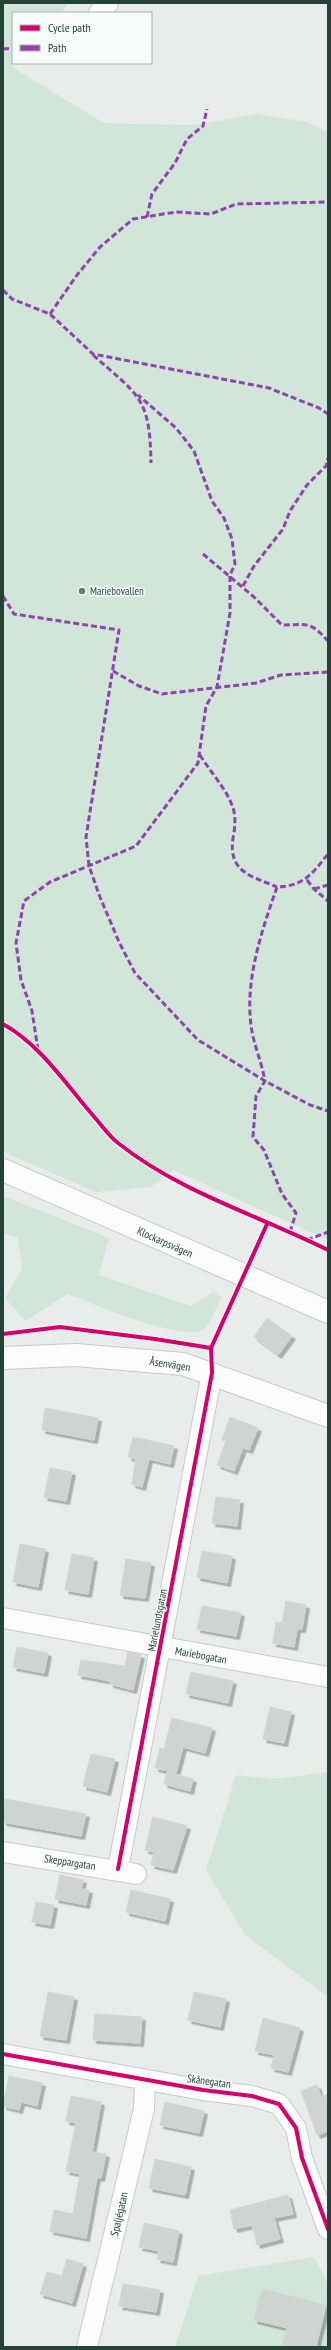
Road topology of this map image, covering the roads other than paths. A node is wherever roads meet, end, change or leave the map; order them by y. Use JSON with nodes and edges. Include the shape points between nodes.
{"nodes":[{"id":1,"x":108,"y":3,"type":"edge"},
{"id":2,"x":100,"y":12,"type":"edge"},
{"id":3,"x":3,"y":1170,"type":"edge"},
{"id":4,"x":328,"y":1312,"type":"edge"},
{"id":5,"x":3,"y":1358,"type":"edge"},
{"id":6,"x":212,"y":1373,"type":"junction"},
{"id":7,"x":328,"y":1416,"type":"edge"},
{"id":8,"x":3,"y":1618,"type":"edge"},
{"id":9,"x":161,"y":1648,"type":"junction"},
{"id":10,"x":328,"y":1677,"type":"edge"},
{"id":11,"x":3,"y":1852,"type":"edge"},
{"id":12,"x":127,"y":1872,"type":"joint"},
{"id":13,"x":3,"y":2054,"type":"edge"},
{"id":14,"x":145,"y":2080,"type":"junction"},
{"id":15,"x":328,"y":2229,"type":"edge"},
{"id":16,"x":87,"y":2347,"type":"edge"}],
"edges":[{"from":1,"to":2,"type":"street"},
{"from":3,"to":4,"type":"street","name":"Klockarpsvägen"},
{"from":5,"to":6,"type":"street","name":"Åsenvägen","via":[[76,1355],[183,1364]]},
{"from":6,"to":7,"type":"street","name":"Åsenvägen"},
{"from":6,"to":9,"type":"street","name":"Marielundsgatan"},
{"from":8,"to":9,"type":"street","name":"Mariebogatan"},
{"from":9,"to":10,"type":"street","name":"Mariebogatan"},
{"from":9,"to":12,"type":"street","name":"Marielundsgatan"},
{"from":11,"to":12,"type":"street","name":"Skeppargatan"},
{"from":13,"to":14,"type":"street","name":"Skånegatan"},
{"from":14,"to":15,"type":"street","name":"Skånegatan","via":[[252,2096],[279,2104],[296,2128],[302,2158]]},
{"from":14,"to":16,"type":"street","name":"Spaljégatan","via":[[144,2109]]}]}
